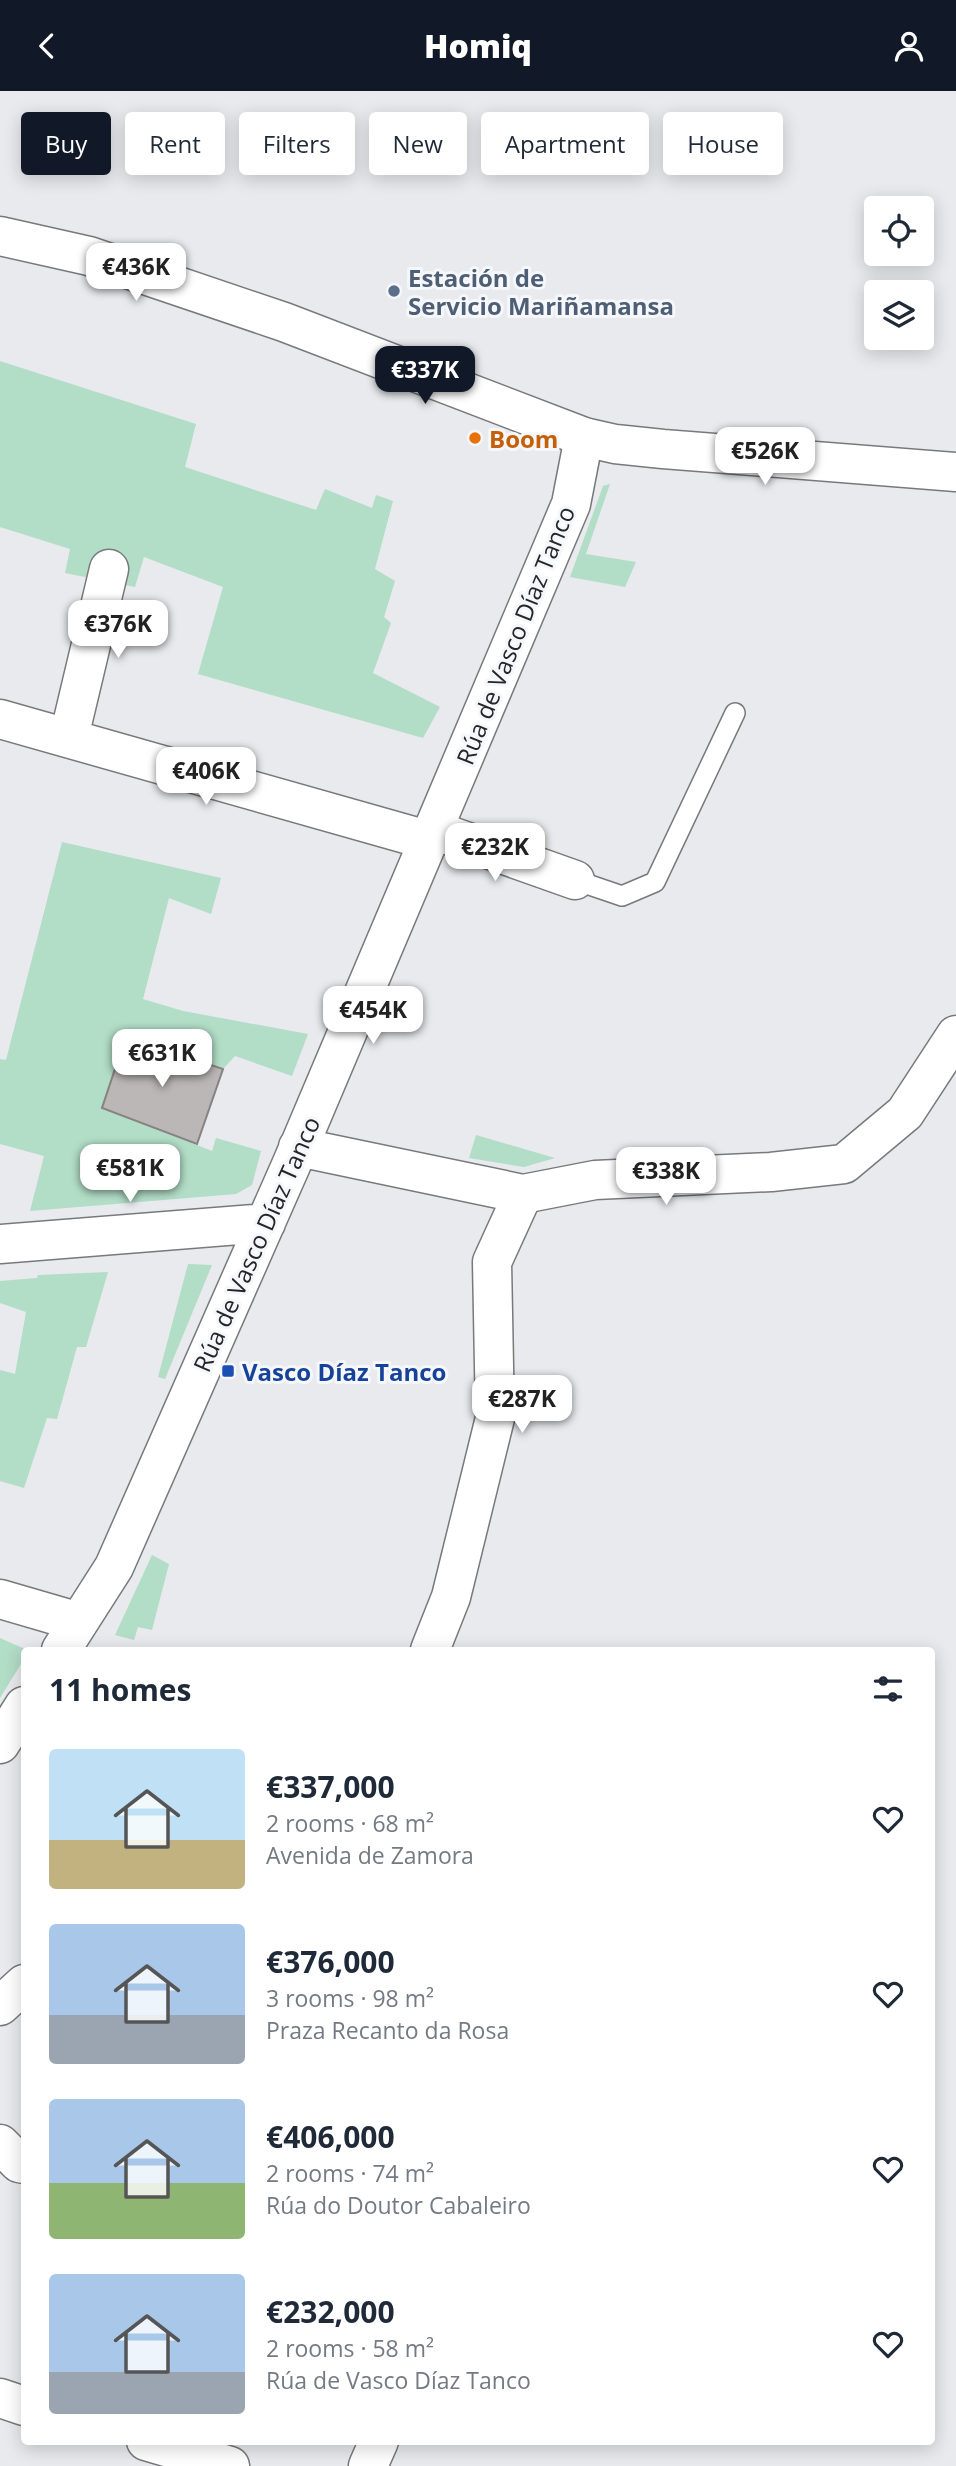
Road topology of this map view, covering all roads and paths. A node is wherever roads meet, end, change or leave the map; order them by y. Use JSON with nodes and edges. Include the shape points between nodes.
{"nodes":[{"id":1,"x":0,"y":236,"type":"edge"},
{"id":2,"x":584,"y":437,"type":"junction"},
{"id":3,"x":956,"y":472,"type":"edge"},
{"id":4,"x":109,"y":569,"type":"dead end"},
{"id":5,"x":735,"y":713,"type":"dead end"},
{"id":6,"x":0,"y":719,"type":"edge"},
{"id":7,"x":69,"y":737,"type":"junction"},
{"id":8,"x":430,"y":835,"type":"junction"},
{"id":9,"x":575,"y":880,"type":"joint"},
{"id":10,"x":956,"y":1035,"type":"edge"},
{"id":11,"x":298,"y":1147,"type":"junction"},
{"id":12,"x":523,"y":1194,"type":"junction"},
{"id":13,"x":266,"y":1223,"type":"junction"},
{"id":14,"x":0,"y":1244,"type":"edge"},
{"id":15,"x":0,"y":1599,"type":"edge"},
{"id":16,"x":70,"y":1636,"type":"edge"},
{"id":17,"x":431,"y":1647,"type":"edge"},
{"id":18,"x":21,"y":1711,"type":"edge"},
{"id":19,"x":0,"y":1744,"type":"edge"},
{"id":20,"x":21,"y":1988,"type":"edge"},
{"id":21,"x":0,"y":2006,"type":"edge"},
{"id":22,"x":0,"y":2144,"type":"edge"},
{"id":23,"x":21,"y":2163,"type":"edge"},
{"id":24,"x":0,"y":2398,"type":"edge"},
{"id":25,"x":21,"y":2405,"type":"edge"},
{"id":26,"x":159,"y":2445,"type":"edge"},
{"id":27,"x":377,"y":2445,"type":"edge"},
{"id":28,"x":230,"y":2466,"type":"edge"},
{"id":29,"x":368,"y":2466,"type":"edge"}],
"edges":[{"from":1,"to":2,"type":"street","via":[[89,256],[206,295],[348,344]]},
{"from":2,"to":3,"type":"street","via":[[663,449]]},
{"from":2,"to":8,"type":"street","name":"Rúa de Vasco Díaz Tanco","via":[[571,504]]},
{"from":4,"to":7,"type":"street"},
{"from":5,"to":9,"type":"lane","via":[[655,882],[622,897]]},
{"from":6,"to":7,"type":"street"},
{"from":7,"to":8,"type":"street"},
{"from":8,"to":9,"type":"street"},
{"from":8,"to":11,"type":"street","name":"Rúa de Vasco Díaz Tanco"},
{"from":10,"to":12,"type":"street","via":[[905,1113],[844,1164],[595,1180]]},
{"from":11,"to":12,"type":"street"},
{"from":11,"to":13,"type":"street","name":"Rúa de Vasco Díaz Tanco"},
{"from":12,"to":17,"type":"street","via":[[492,1262],[495,1418],[451,1597]]},
{"from":13,"to":14,"type":"street"},
{"from":13,"to":16,"type":"street","name":"Rúa de Vasco Díaz Tanco","via":[[114,1567]]},
{"from":15,"to":16,"type":"street"},
{"from":18,"to":19,"type":"street"},
{"from":20,"to":21,"type":"street"},
{"from":22,"to":23,"type":"street"},
{"from":24,"to":25,"type":"street"},
{"from":26,"to":28,"type":"street"},
{"from":27,"to":29,"type":"street"}]}
